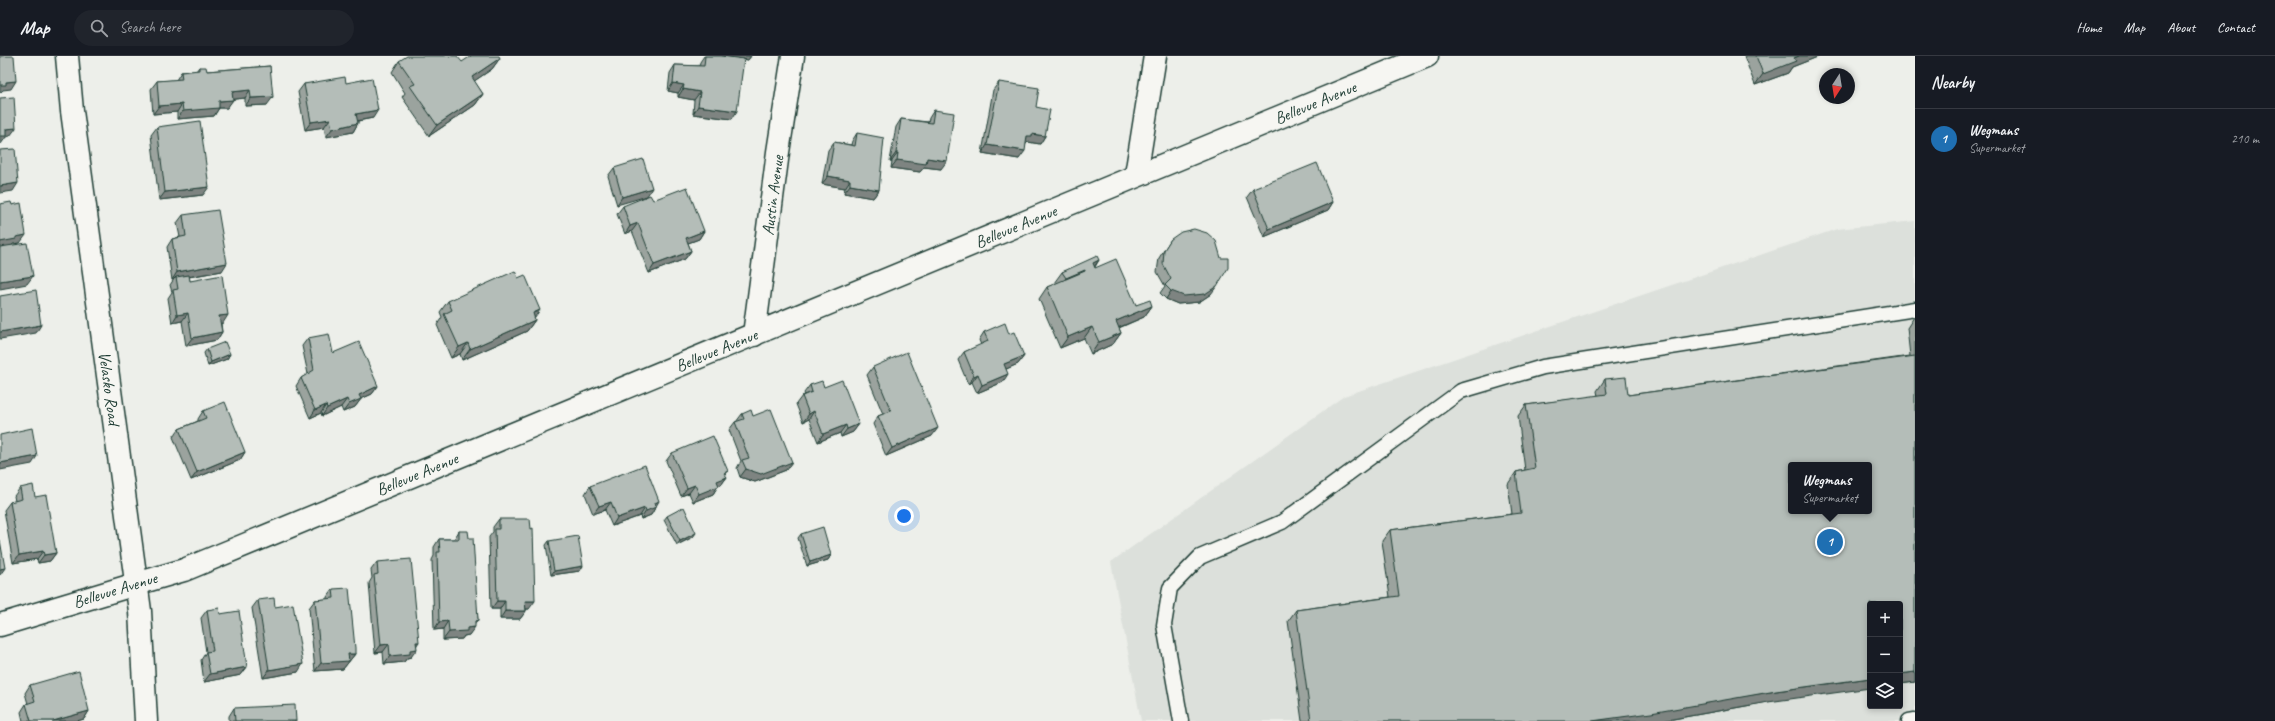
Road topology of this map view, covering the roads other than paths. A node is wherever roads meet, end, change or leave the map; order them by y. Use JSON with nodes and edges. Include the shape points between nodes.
{"nodes":[{"id":1,"x":67,"y":56,"type":"edge"},
{"id":2,"x":793,"y":56,"type":"edge"},
{"id":3,"x":1155,"y":56,"type":"edge"},
{"id":4,"x":1427,"y":56,"type":"edge"},
{"id":5,"x":1136,"y":175,"type":"junction"},
{"id":6,"x":1915,"y":309,"type":"edge"},
{"id":7,"x":754,"y":335,"type":"junction"},
{"id":8,"x":136,"y":584,"type":"junction"},
{"id":9,"x":0,"y":625,"type":"edge"},
{"id":10,"x":1915,"y":720,"type":"edge"},
{"id":11,"x":146,"y":721,"type":"edge"},
{"id":12,"x":1181,"y":721,"type":"edge"},
{"id":13,"x":1909,"y":721,"type":"edge"}],
"edges":[{"from":1,"to":8,"type":"street","name":"Velasko Road","via":[[72,111]]},
{"from":2,"to":7,"type":"street","name":"Austin Avenue"},
{"from":3,"to":5,"type":"street"},
{"from":4,"to":5,"type":"street","name":"Bellevue Avenue"},
{"from":5,"to":7,"type":"street","name":"Bellevue Avenue"},
{"from":6,"to":12,"type":"lane","via":[[1544,367],[1461,391],[1282,522],[1200,556],[1170,588],[1164,626]]},
{"from":7,"to":8,"type":"street","name":"Bellevue Avenue","via":[[184,570]]},
{"from":8,"to":9,"type":"street","name":"Bellevue Avenue"},
{"from":8,"to":11,"type":"street","name":"Velasko Road","via":[[140,611]]},
{"from":10,"to":13,"type":"lane"}]}
